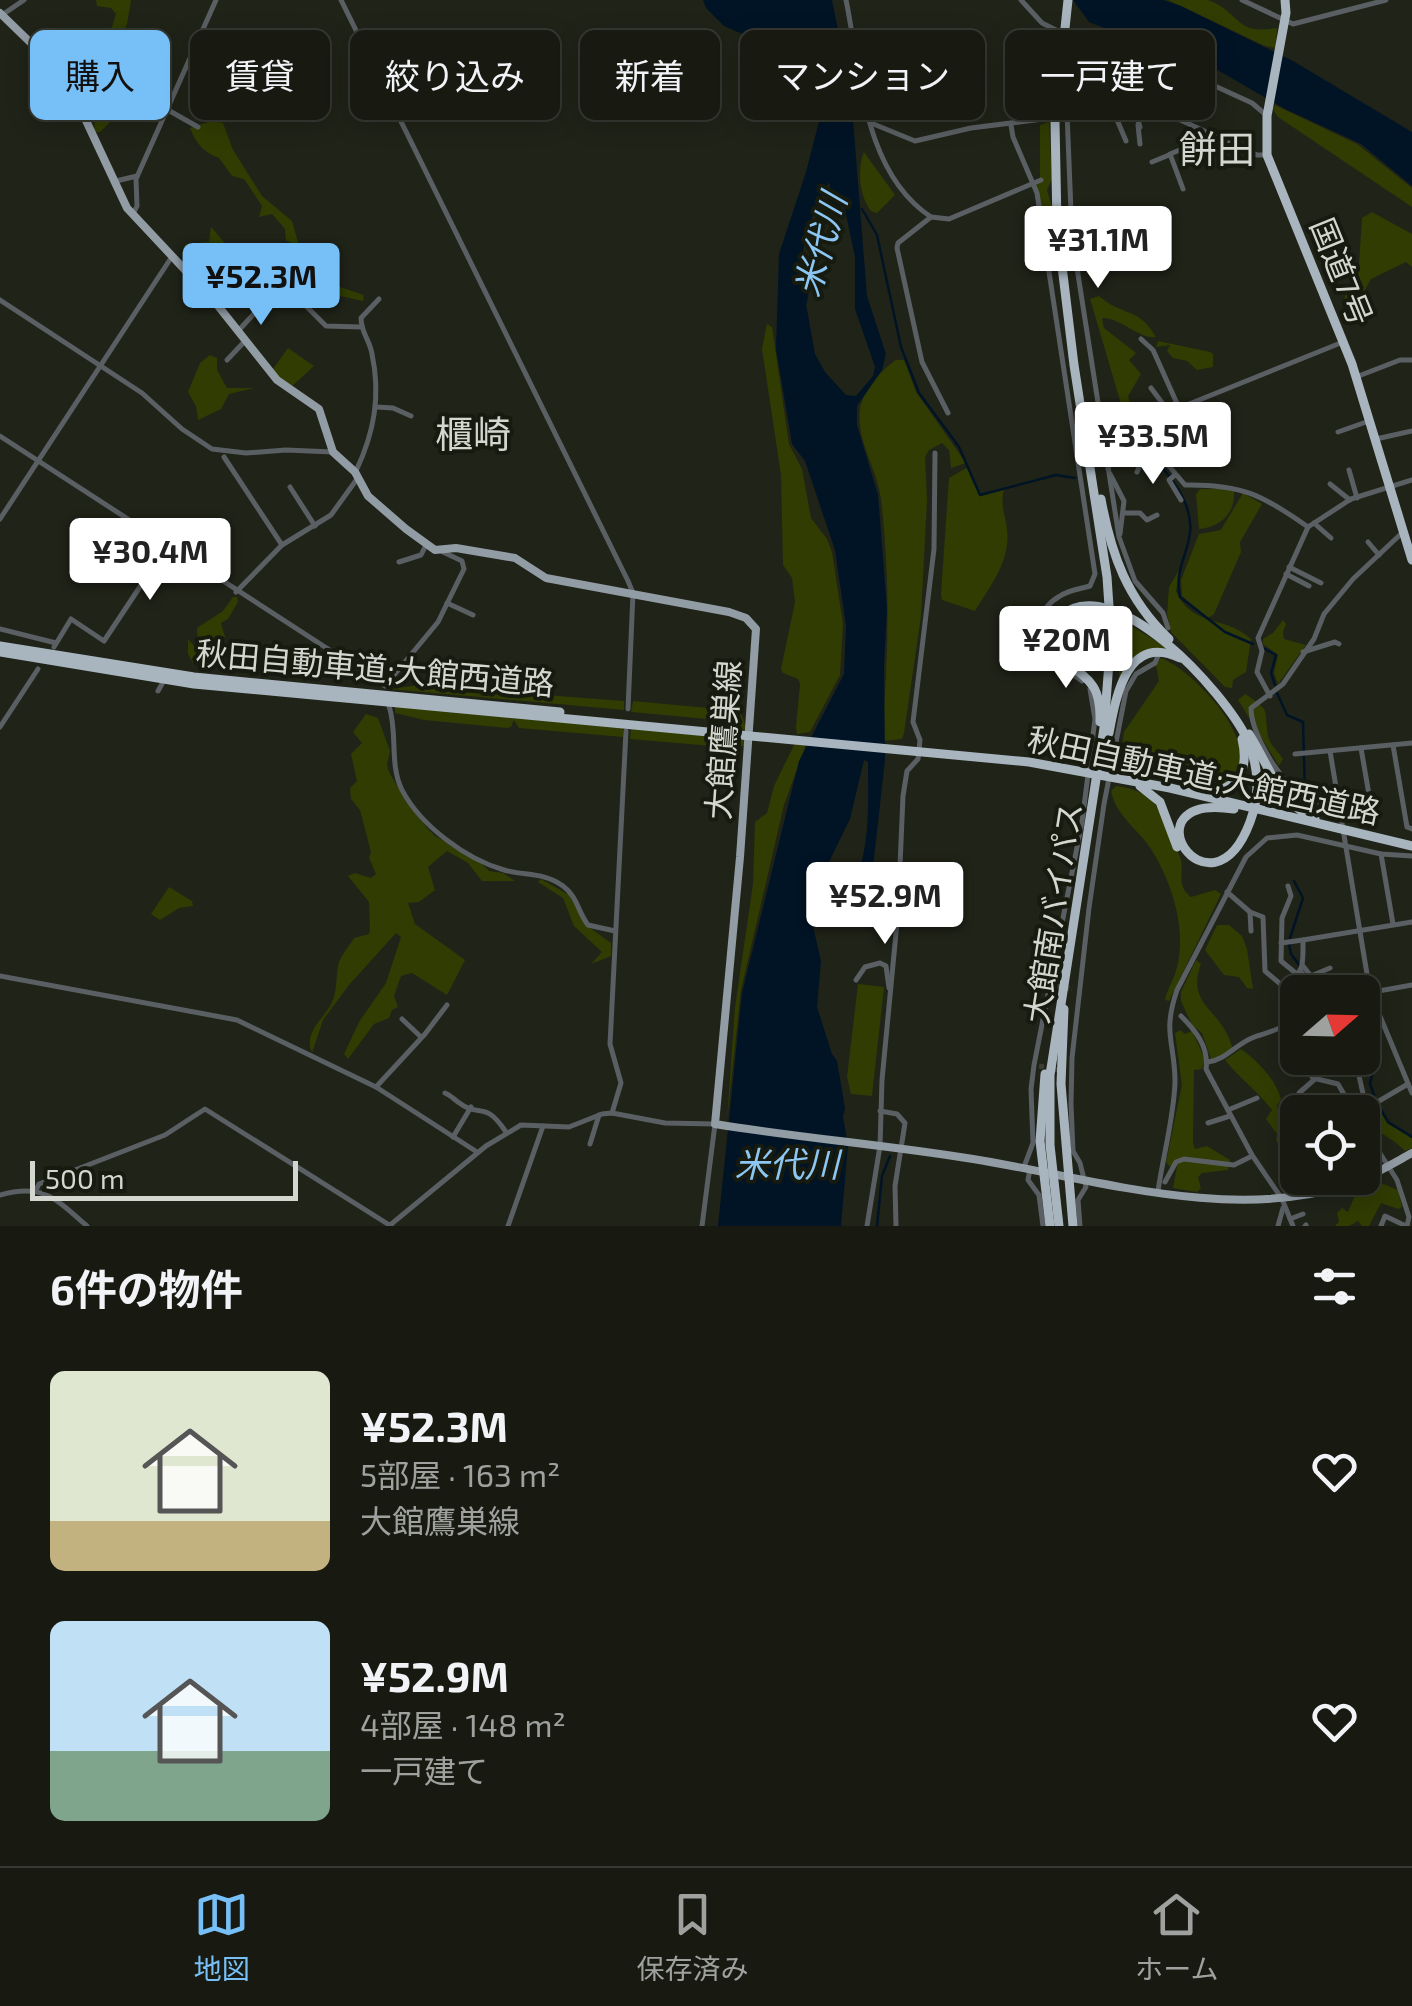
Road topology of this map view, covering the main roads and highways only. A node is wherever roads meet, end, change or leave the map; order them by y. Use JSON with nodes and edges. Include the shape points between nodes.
{"nodes":[{"id":1,"x":1068,"y":0,"type":"edge"},
{"id":2,"x":1285,"y":0,"type":"edge"},
{"id":3,"x":1,"y":14,"type":"edge"},
{"id":4,"x":1056,"y":192,"type":"junction"},
{"id":5,"x":1102,"y":475,"type":"junction"},
{"id":6,"x":1104,"y":558,"type":"junction"},
{"id":7,"x":1412,"y":560,"type":"edge"},
{"id":8,"x":1103,"y":607,"type":"junction"},
{"id":9,"x":1120,"y":614,"type":"junction"},
{"id":10,"x":0,"y":649,"type":"edge"},
{"id":11,"x":1186,"y":654,"type":"junction"},
{"id":12,"x":1205,"y":678,"type":"junction"},
{"id":13,"x":1220,"y":696,"type":"junction"},
{"id":14,"x":1243,"y":724,"type":"junction"},
{"id":15,"x":746,"y":734,"type":"junction"},
{"id":16,"x":1118,"y":779,"type":"junction"},
{"id":17,"x":1101,"y":780,"type":"junction"},
{"id":18,"x":1133,"y":780,"type":"junction"},
{"id":19,"x":1258,"y":796,"type":"junction"},
{"id":20,"x":1092,"y":800,"type":"junction"},
{"id":21,"x":1254,"y":816,"type":"junction"},
{"id":22,"x":1298,"y":819,"type":"junction"},
{"id":23,"x":1389,"y":840,"type":"junction"},
{"id":24,"x":1412,"y":846,"type":"edge"},
{"id":25,"x":1069,"y":994,"type":"junction"},
{"id":26,"x":1412,"y":1153,"type":"edge"},
{"id":27,"x":1041,"y":1171,"type":"junction"},
{"id":28,"x":1060,"y":1179,"type":"junction"},
{"id":29,"x":1047,"y":1226,"type":"edge"},
{"id":30,"x":1062,"y":1226,"type":"edge"},
{"id":31,"x":1076,"y":1226,"type":"edge"}],
"edges":[{"from":1,"to":4,"type":"highway","name":"大館南バイパス","via":[[1055,122]]},
{"from":2,"to":7,"type":"highway","name":"国道7号","via":[[1267,155],[1356,377]]},
{"from":3,"to":27,"type":"main road","name":"大館鷹巣線","via":[[35,47],[82,112],[132,214],[276,380],[323,414],[333,452],[368,496],[426,545],[516,558],[546,578],[738,615],[756,629],[719,1125]]},
{"from":4,"to":5,"type":"highway","name":"大館南バイパス"},
{"from":4,"to":6,"type":"highway","name":"大館南バイパス"},
{"from":5,"to":11,"type":"highway","via":[[1107,531],[1124,583],[1145,615]]},
{"from":5,"to":17,"type":"highway","name":"大館南バイパス","via":[[1116,640]]},
{"from":6,"to":8,"type":"highway","via":[[1105,642],[1084,660],[1062,654],[1053,637],[1059,618],[1078,606]]},
{"from":6,"to":20,"type":"highway","name":"大館南バイパス","via":[[1111,658]]},
{"from":8,"to":9,"type":"highway"},
{"from":8,"to":20,"type":"highway","via":[[1066,607],[1049,632],[1056,653],[1087,677],[1098,697]]},
{"from":9,"to":11,"type":"highway"},
{"from":9,"to":12,"type":"highway"},
{"from":10,"to":15,"type":"highway","name":"秋田自動車道;大館西道路","via":[[213,679]]},
{"from":10,"to":15,"type":"highway","name":"秋田自動車道;大館西道路","via":[[72,666],[269,692]]},
{"from":11,"to":14,"type":"highway"},
{"from":12,"to":13,"type":"highway"},
{"from":12,"to":17,"type":"highway","via":[[1167,653],[1134,664],[1116,699]]},
{"from":13,"to":18,"type":"highway","via":[[1244,746],[1244,770],[1235,784],[1208,791]]},
{"from":13,"to":19,"type":"highway","via":[[1251,751]]},
{"from":14,"to":19,"type":"highway","via":[[1256,755]]},
{"from":14,"to":23,"type":"highway","via":[[1299,811]]},
{"from":15,"to":16,"type":"highway","name":"秋田自動車道;大館西道路","via":[[921,749]]},
{"from":16,"to":18,"type":"highway","name":"秋田自動車道;大館西道路"},
{"from":16,"to":21,"type":"highway","via":[[1156,797],[1180,852],[1198,866],[1230,858]]},
{"from":17,"to":25,"type":"highway","name":"大館南バイパス"},
{"from":18,"to":22,"type":"highway","name":"秋田自動車道;大館西道路"},
{"from":19,"to":21,"type":"highway"},
{"from":20,"to":25,"type":"highway","name":"大館南バイパス"},
{"from":21,"to":22,"type":"highway","via":[[1238,844],[1218,860],[1196,860],[1181,847],[1182,823],[1202,808]]},
{"from":22,"to":23,"type":"highway","name":"秋田自動車道;大館西道路"},
{"from":23,"to":24,"type":"highway","name":"秋田自動車道;大館西道路"},
{"from":25,"to":27,"type":"highway","via":[[1042,1097]]},
{"from":25,"to":28,"type":"highway"},
{"from":25,"to":28,"type":"highway","name":"大館南バイパス","via":[[1049,1092]]},
{"from":26,"to":28,"type":"main road","via":[[1343,1186],[1283,1202]]},
{"from":27,"to":28,"type":"main road"},
{"from":27,"to":29,"type":"highway"},
{"from":28,"to":30,"type":"highway","name":"大館南バイパス"},
{"from":28,"to":31,"type":"highway"}]}
